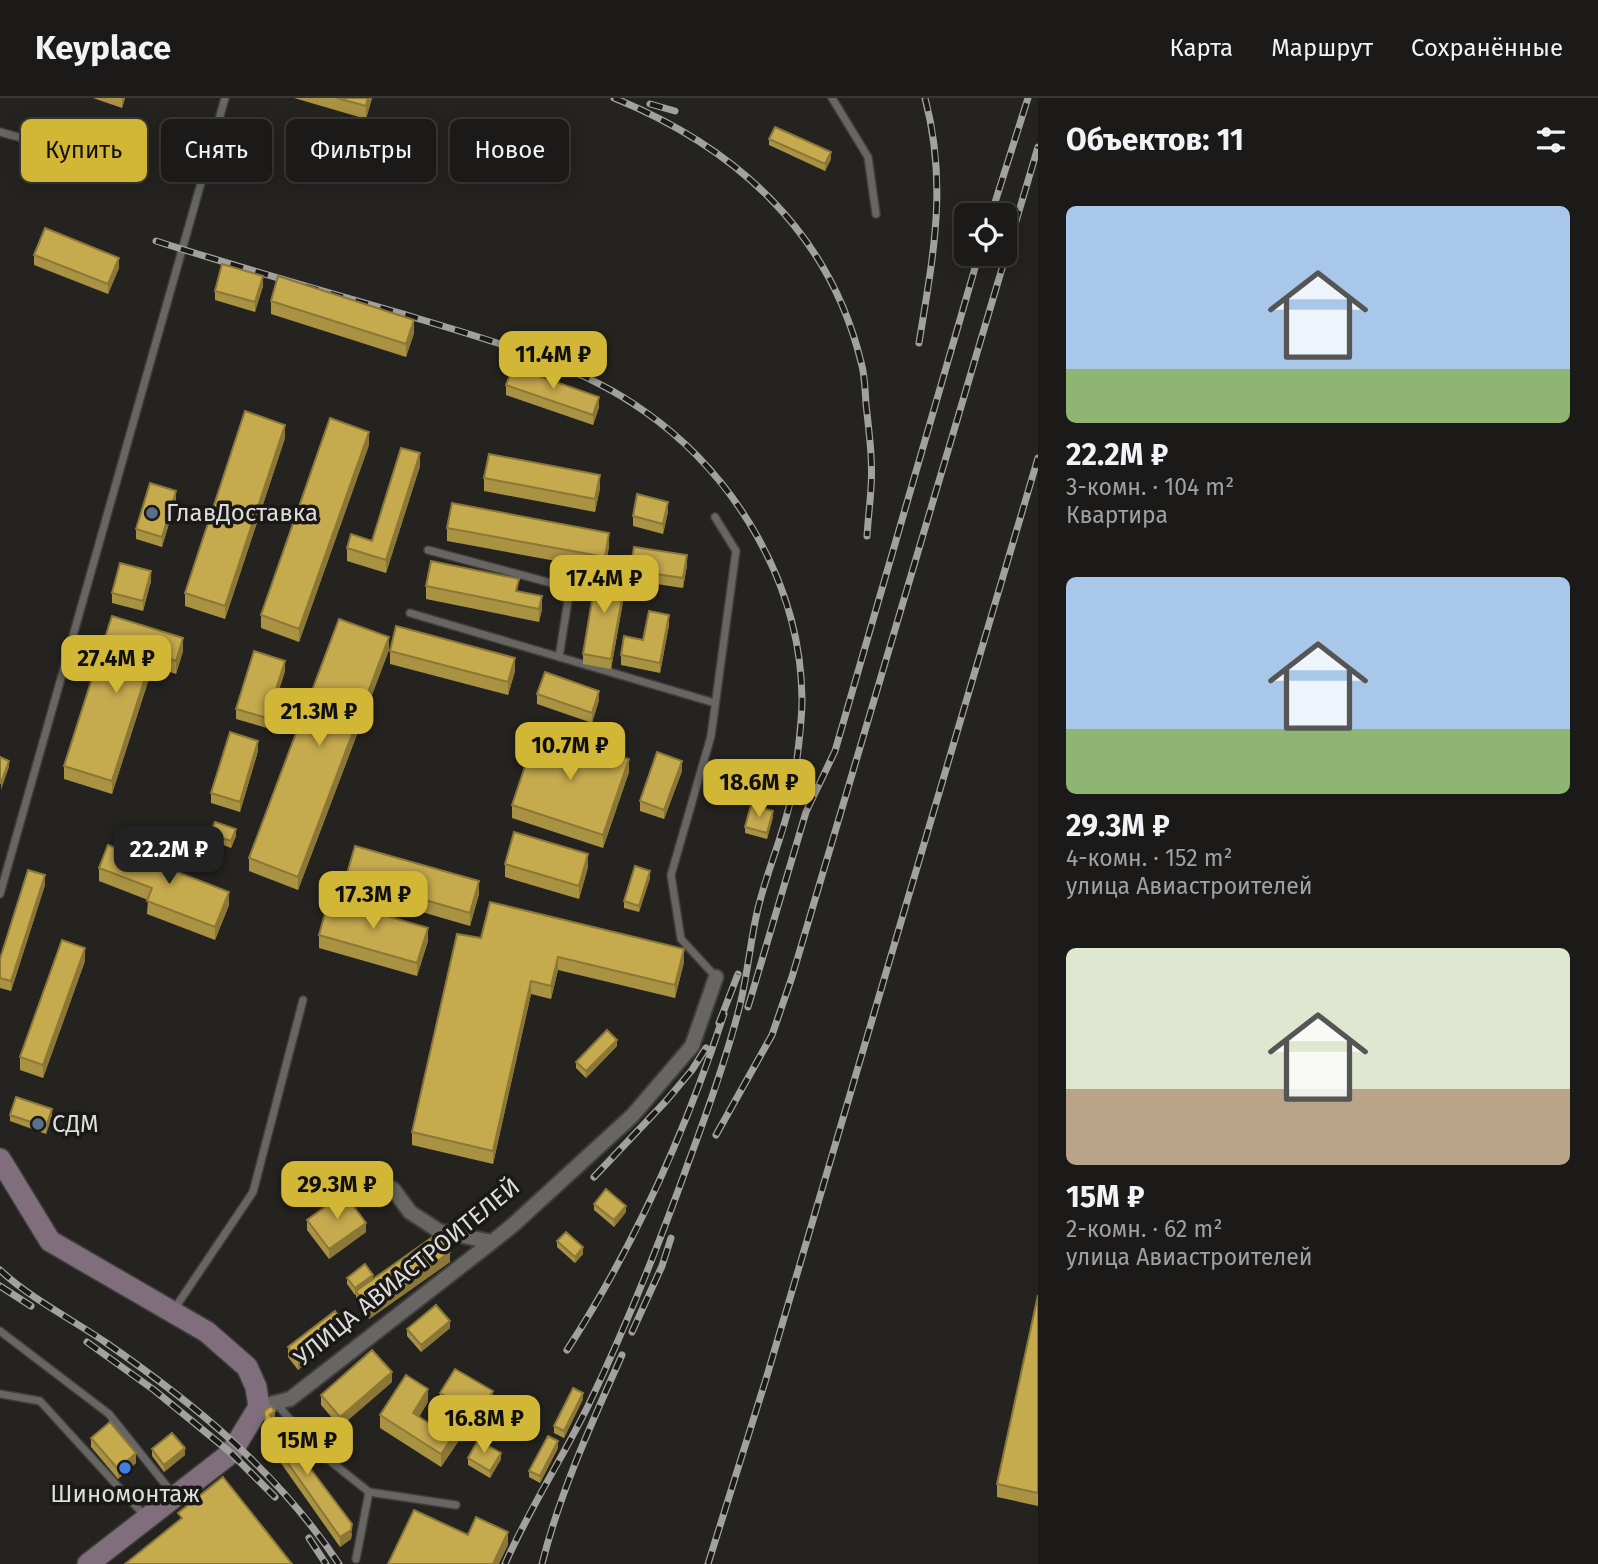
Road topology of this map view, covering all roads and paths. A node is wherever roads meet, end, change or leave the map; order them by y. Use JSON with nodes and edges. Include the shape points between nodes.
{"nodes":[{"id":1,"x":225,"y":98,"type":"edge"},
{"id":2,"x":832,"y":98,"type":"edge"},
{"id":3,"x":0,"y":132,"type":"edge"},
{"id":4,"x":21,"y":138,"type":"edge"},
{"id":5,"x":876,"y":214,"type":"dead end"},
{"id":6,"x":715,"y":517,"type":"dead end"},
{"id":7,"x":428,"y":550,"type":"dead end"},
{"id":8,"x":410,"y":613,"type":"dead end"},
{"id":9,"x":559,"y":657,"type":"junction"},
{"id":10,"x":715,"y":703,"type":"junction"},
{"id":11,"x":0,"y":894,"type":"edge"},
{"id":12,"x":716,"y":977,"type":"joint"},
{"id":13,"x":303,"y":1000,"type":"dead end"},
{"id":14,"x":0,"y":1159,"type":"edge"},
{"id":15,"x":393,"y":1189,"type":"dead end"},
{"id":16,"x":492,"y":1242,"type":"junction"},
{"id":17,"x":172,"y":1312,"type":"junction"},
{"id":18,"x":0,"y":1331,"type":"edge"},
{"id":19,"x":0,"y":1394,"type":"edge"},
{"id":20,"x":267,"y":1404,"type":"junction"},
{"id":21,"x":369,"y":1492,"type":"junction"},
{"id":22,"x":176,"y":1498,"type":"junction"},
{"id":23,"x":456,"y":1505,"type":"dead end"},
{"id":24,"x":146,"y":1518,"type":"junction"},
{"id":25,"x":356,"y":1559,"type":"dead end"},
{"id":26,"x":88,"y":1564,"type":"edge"}],
"edges":[{"from":1,"to":11,"type":"lane"},
{"from":2,"to":5,"type":"lane","via":[[868,157]]},
{"from":3,"to":4,"type":"lane"},
{"from":6,"to":10,"type":"lane","via":[[736,551]]},
{"from":7,"to":9,"type":"lane","via":[[570,588]]},
{"from":8,"to":9,"type":"lane"},
{"from":9,"to":10,"type":"lane"},
{"from":10,"to":12,"type":"lane","via":[[711,736],[671,875],[681,939]]},
{"from":12,"to":16,"type":"street","name":"УЛИЦА АВИАСТРОИТЕЛЕЙ","via":[[692,1046],[632,1116]]},
{"from":13,"to":17,"type":"lane","via":[[253,1192]]},
{"from":14,"to":17,"type":"street","via":[[50,1241]]},
{"from":15,"to":16,"type":"street","via":[[410,1212],[439,1231]]},
{"from":16,"to":20,"type":"street","name":"УЛИЦА АВИАСТРОИТЕЛЕЙ","via":[[290,1399]]},
{"from":17,"to":20,"type":"street","via":[[207,1332],[247,1367]]},
{"from":18,"to":22,"type":"lane","via":[[109,1414]]},
{"from":19,"to":24,"type":"lane","via":[[40,1401]]},
{"from":20,"to":21,"type":"lane"},
{"from":20,"to":22,"type":"street","via":[[230,1454]]},
{"from":21,"to":23,"type":"lane"},
{"from":21,"to":25,"type":"lane"},
{"from":22,"to":24,"type":"street"},
{"from":24,"to":26,"type":"street"}]}
